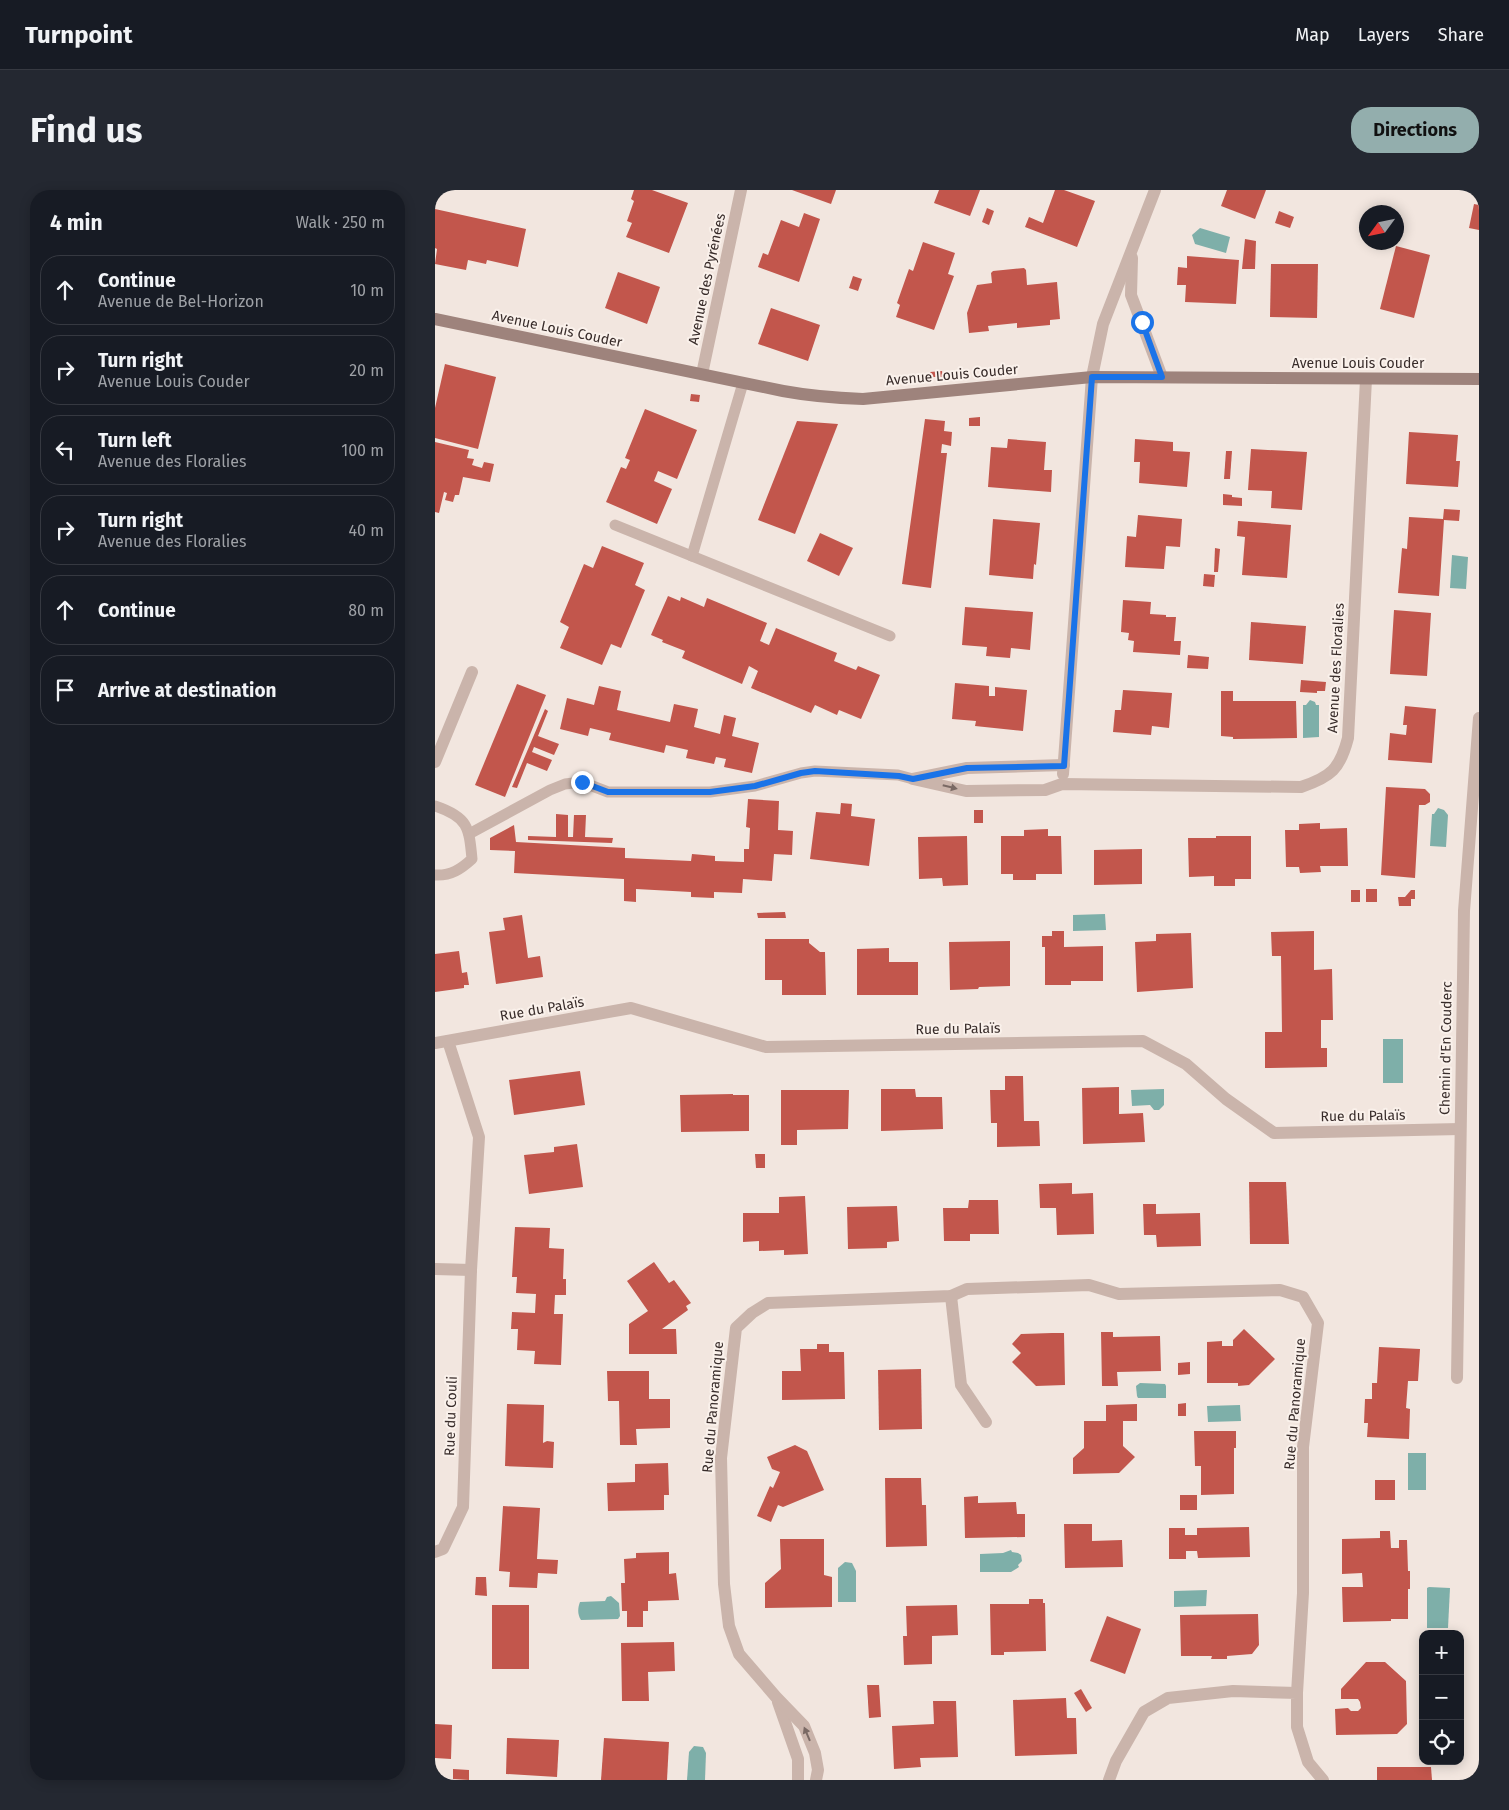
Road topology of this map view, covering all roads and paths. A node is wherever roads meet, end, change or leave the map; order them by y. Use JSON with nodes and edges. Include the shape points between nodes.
{"nodes":[{"id":1,"x":741,"y":190,"type":"edge"},
{"id":2,"x":1155,"y":190,"type":"edge"},
{"id":3,"x":1132,"y":248,"type":"junction"},
{"id":4,"x":435,"y":319,"type":"edge"},
{"id":5,"x":702,"y":374,"type":"junction"},
{"id":6,"x":1092,"y":377,"type":"junction"},
{"id":7,"x":1162,"y":377,"type":"junction"},
{"id":8,"x":1366,"y":379,"type":"junction"},
{"id":9,"x":1479,"y":379,"type":"edge"},
{"id":10,"x":743,"y":383,"type":"junction"},
{"id":11,"x":615,"y":525,"type":"dead end"},
{"id":12,"x":692,"y":556,"type":"junction"},
{"id":13,"x":890,"y":636,"type":"dead end"},
{"id":14,"x":472,"y":672,"type":"dead end"},
{"id":15,"x":1479,"y":718,"type":"edge"},
{"id":16,"x":435,"y":762,"type":"edge"},
{"id":17,"x":1064,"y":766,"type":"junction"},
{"id":18,"x":913,"y":779,"type":"junction"},
{"id":19,"x":1062,"y":784,"type":"junction"},
{"id":20,"x":435,"y":806,"type":"edge"},
{"id":21,"x":469,"y":834,"type":"junction"},
{"id":22,"x":435,"y":875,"type":"edge"},
{"id":23,"x":441,"y":1042,"type":"edge"},
{"id":24,"x":1460,"y":1129,"type":"junction"},
{"id":25,"x":435,"y":1269,"type":"edge"},
{"id":26,"x":471,"y":1270,"type":"junction"},
{"id":27,"x":951,"y":1296,"type":"junction"},
{"id":28,"x":1457,"y":1378,"type":"dead end"},
{"id":29,"x":986,"y":1422,"type":"dead end"},
{"id":30,"x":435,"y":1552,"type":"edge"},
{"id":31,"x":1297,"y":1693,"type":"junction"},
{"id":32,"x":776,"y":1697,"type":"junction"},
{"id":33,"x":820,"y":1777,"type":"edge"},
{"id":34,"x":798,"y":1780,"type":"edge"},
{"id":35,"x":1109,"y":1780,"type":"edge"},
{"id":36,"x":1323,"y":1780,"type":"edge"}],
"edges":[{"from":1,"to":5,"type":"street","name":"Avenue des Pyrénées"},
{"from":2,"to":3,"type":"street"},
{"from":3,"to":6,"type":"street","via":[[1103,324]]},
{"from":3,"to":7,"type":"street","via":[[1131,295]]},
{"from":4,"to":5,"type":"street","name":"Avenue Louis Couder"},
{"from":5,"to":10,"type":"street","name":"Avenue Louis Couder"},
{"from":6,"to":7,"type":"street","name":"Avenue Louis Couder"},
{"from":6,"to":10,"type":"street","name":"Avenue Louis Couder","via":[[863,399],[810,396]]},
{"from":6,"to":17,"type":"street"},
{"from":7,"to":8,"type":"street","name":"Avenue Louis Couder"},
{"from":8,"to":9,"type":"street","name":"Avenue Louis Couder"},
{"from":8,"to":19,"type":"street","name":"Avenue des Floralies","via":[[1348,738],[1343,757],[1334,770],[1301,787]]},
{"from":10,"to":12,"type":"lane"},
{"from":11,"to":12,"type":"lane"},
{"from":12,"to":13,"type":"lane"},
{"from":14,"to":16,"type":"street"},
{"from":15,"to":24,"type":"street","name":"Chemin d'En Couderc","via":[[1464,911]]},
{"from":17,"to":18,"type":"street","via":[[967,768]]},
{"from":17,"to":19,"type":"street"},
{"from":18,"to":19,"type":"street","name":"Avenue des Floralies","one_way":true,"via":[[966,791],[1045,790]]},
{"from":18,"to":21,"type":"lane","via":[[815,771],[755,786],[710,792],[608,792],[582,782],[565,784]]},
{"from":20,"to":21,"type":"lane","via":[[464,822]]},
{"from":21,"to":22,"type":"lane","via":[[472,859],[459,871]]},
{"from":23,"to":24,"type":"street","name":"Rue du Palaïs","via":[[631,1008],[766,1047],[1143,1040],[1186,1064],[1226,1100],[1274,1132]]},
{"from":23,"to":26,"type":"street","name":"Rue du Couli","via":[[479,1137]]},
{"from":24,"to":28,"type":"street","name":"Chemin d'En Couderc"},
{"from":25,"to":26,"type":"street"},
{"from":26,"to":30,"type":"street","name":"Rue du Couli","via":[[463,1507],[443,1550]]},
{"from":27,"to":29,"type":"street","via":[[961,1385]]},
{"from":27,"to":31,"type":"street","name":"Rue du Panoramique","via":[[967,1289],[1089,1285],[1119,1294],[1280,1290],[1303,1297],[1318,1323],[1303,1446],[1303,1593]]},
{"from":27,"to":32,"type":"street","name":"Rue du Panoramique","via":[[768,1303],[736,1328],[721,1458],[724,1584],[729,1626],[739,1654]]},
{"from":31,"to":35,"type":"street","via":[[1233,1691],[1168,1698],[1144,1712]]},
{"from":31,"to":36,"type":"street","name":"Rue du Panoramique","via":[[1297,1727],[1308,1762]]},
{"from":33,"to":32,"type":"street","name":"Rue du Panoramique","one_way":true,"via":[[804,1726]]},
{"from":32,"to":34,"type":"street","name":"Rue du Panoramique","via":[[798,1759]]}]}
